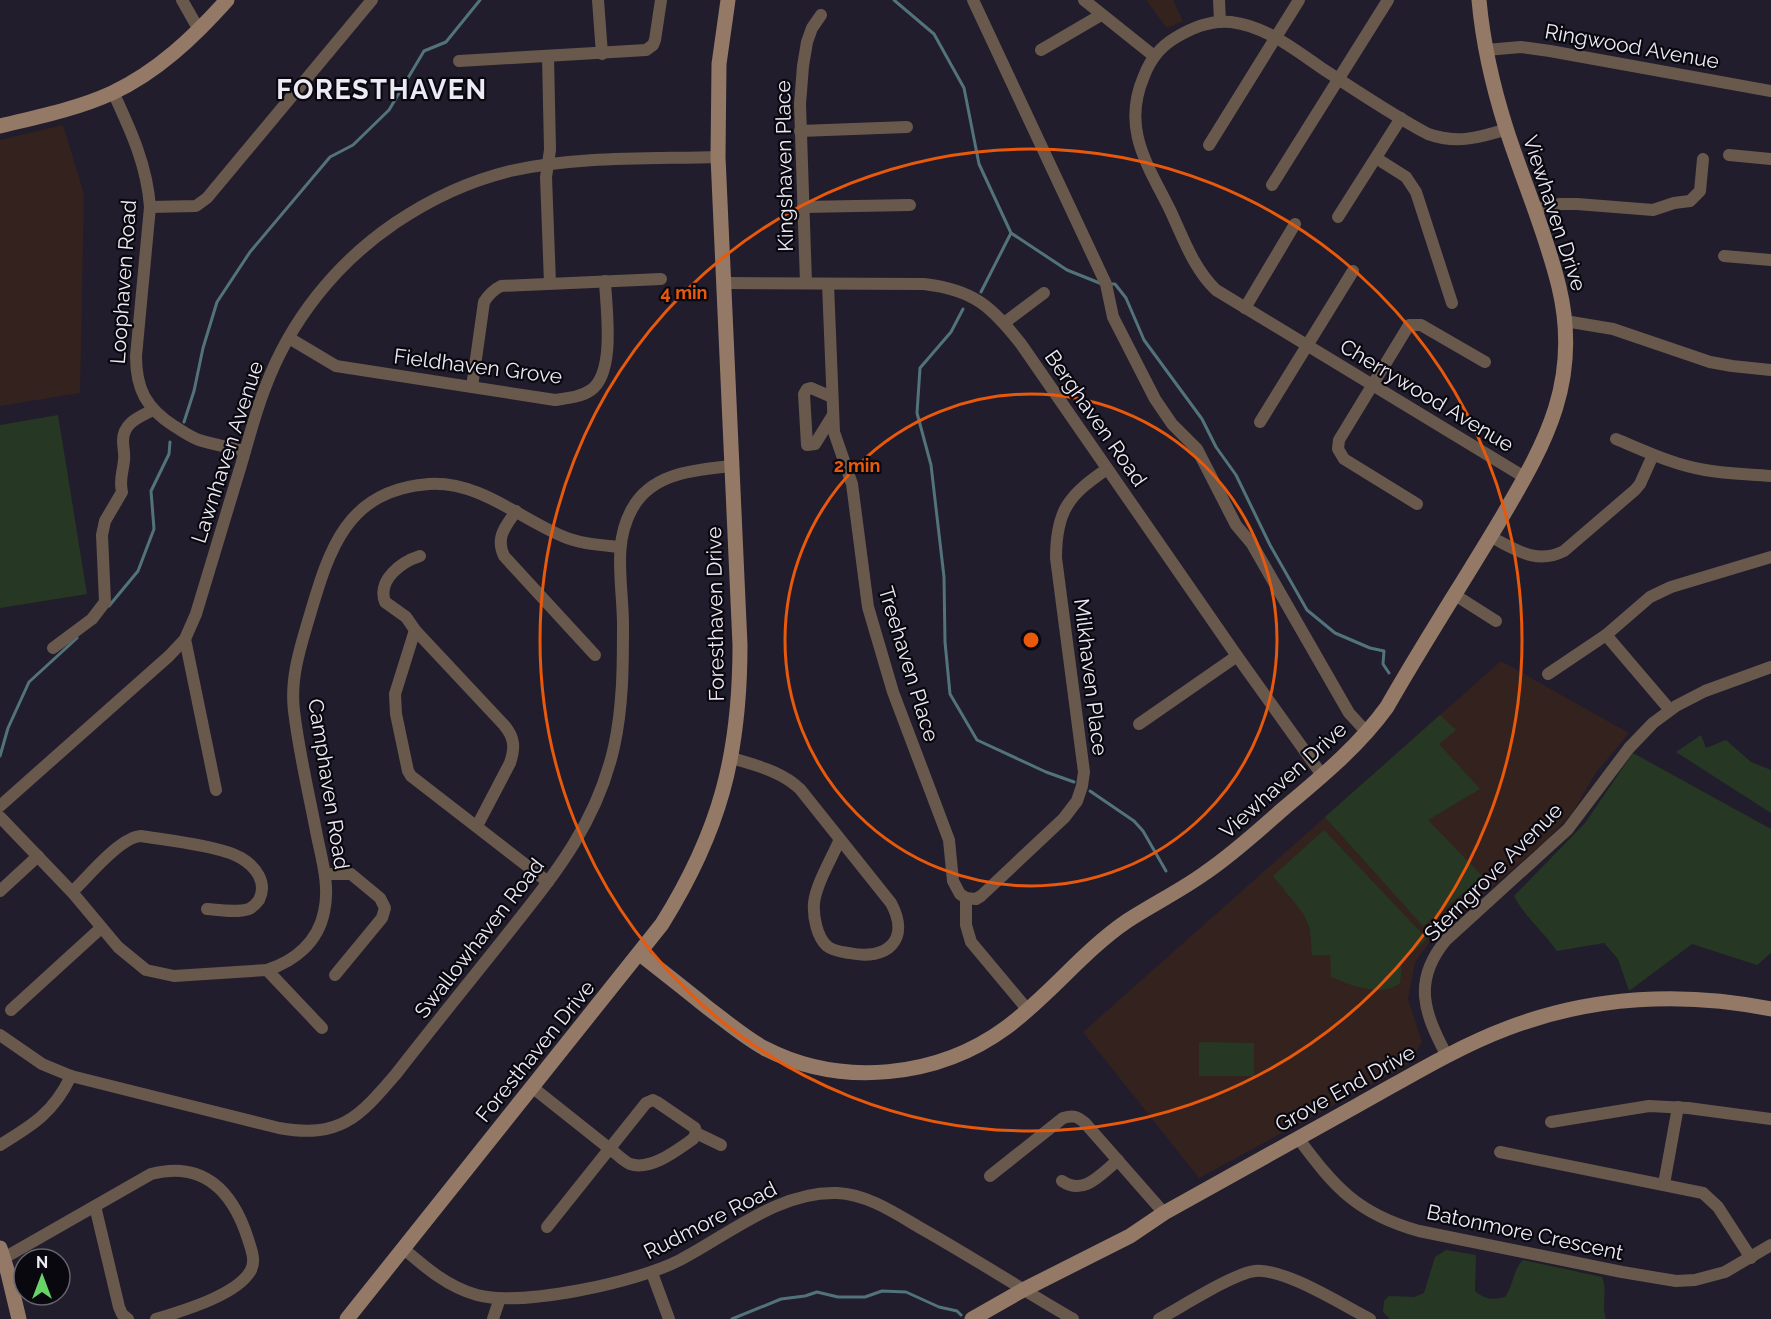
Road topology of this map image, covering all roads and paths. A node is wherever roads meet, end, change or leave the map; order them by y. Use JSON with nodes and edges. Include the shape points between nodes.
{"nodes":[{"id":1,"x":182,"y":0,"type":"edge"},
{"id":2,"x":226,"y":0,"type":"edge"},
{"id":3,"x":372,"y":0,"type":"edge"},
{"id":4,"x":598,"y":0,"type":"edge"},
{"id":5,"x":661,"y":0,"type":"edge"},
{"id":6,"x":728,"y":0,"type":"edge"},
{"id":7,"x":973,"y":0,"type":"edge"},
{"id":8,"x":1084,"y":0,"type":"edge"},
{"id":9,"x":1219,"y":0,"type":"edge"},
{"id":10,"x":1299,"y":0,"type":"edge"},
{"id":11,"x":1388,"y":0,"type":"edge"},
{"id":12,"x":1479,"y":0,"type":"edge"},
{"id":13,"x":821,"y":15,"type":"dead end"},
{"id":14,"x":1101,"y":15,"type":"junction"},
{"id":15,"x":1220,"y":22,"type":"junction"},
{"id":16,"x":199,"y":30,"type":"junction"},
{"id":17,"x":1276,"y":37,"type":"junction"},
{"id":18,"x":1041,"y":50,"type":"dead end"},
{"id":19,"x":1486,"y":50,"type":"junction"},
{"id":20,"x":602,"y":54,"type":"junction"},
{"id":21,"x":548,"y":56,"type":"junction"},
{"id":22,"x":1154,"y":56,"type":"junction"},
{"id":23,"x":459,"y":61,"type":"dead end"},
{"id":24,"x":1338,"y":78,"type":"junction"},
{"id":25,"x":1771,"y":91,"type":"edge"},
{"id":26,"x":113,"y":92,"type":"junction"},
{"id":27,"x":1401,"y":118,"type":"junction"},
{"id":28,"x":0,"y":126,"type":"edge"},
{"id":29,"x":907,"y":127,"type":"dead end"},
{"id":30,"x":1507,"y":129,"type":"junction"},
{"id":31,"x":800,"y":131,"type":"junction"},
{"id":32,"x":1209,"y":145,"type":"dead end"},
{"id":33,"x":1729,"y":155,"type":"dead end"},
{"id":34,"x":718,"y":157,"type":"junction"},
{"id":35,"x":1376,"y":158,"type":"junction"},
{"id":36,"x":1703,"y":159,"type":"dead end"},
{"id":37,"x":1771,"y":159,"type":"edge"},
{"id":38,"x":546,"y":165,"type":"junction"},
{"id":39,"x":1272,"y":185,"type":"dead end"},
{"id":40,"x":910,"y":206,"type":"dead end"},
{"id":41,"x":150,"y":207,"type":"junction"},
{"id":42,"x":803,"y":207,"type":"junction"},
{"id":43,"x":1534,"y":209,"type":"junction"},
{"id":44,"x":1338,"y":217,"type":"dead end"},
{"id":45,"x":1294,"y":224,"type":"dead end"},
{"id":46,"x":1724,"y":256,"type":"dead end"},
{"id":47,"x":1771,"y":260,"type":"edge"},
{"id":48,"x":1353,"y":271,"type":"dead end"},
{"id":49,"x":661,"y":279,"type":"dead end"},
{"id":50,"x":605,"y":281,"type":"junction"},
{"id":51,"x":550,"y":283,"type":"junction"},
{"id":52,"x":723,"y":283,"type":"junction"},
{"id":53,"x":806,"y":283,"type":"junction"},
{"id":54,"x":828,"y":284,"type":"junction"},
{"id":55,"x":1044,"y":293,"type":"dead end"},
{"id":56,"x":1452,"y":303,"type":"dead end"},
{"id":57,"x":1245,"y":308,"type":"junction"},
{"id":58,"x":1565,"y":321,"type":"junction"},
{"id":59,"x":1004,"y":323,"type":"junction"},
{"id":60,"x":289,"y":338,"type":"junction"},
{"id":61,"x":1308,"y":346,"type":"junction"},
{"id":62,"x":1485,"y":362,"type":"dead end"},
{"id":63,"x":1771,"y":370,"type":"edge"},
{"id":64,"x":1371,"y":385,"type":"junction"},
{"id":65,"x":472,"y":387,"type":"junction"},
{"id":66,"x":832,"y":397,"type":"junction"},
{"id":67,"x":153,"y":410,"type":"junction"},
{"id":68,"x":832,"y":415,"type":"junction"},
{"id":69,"x":1260,"y":422,"type":"dead end"},
{"id":70,"x":1616,"y":439,"type":"dead end"},
{"id":71,"x":245,"y":451,"type":"junction"},
{"id":72,"x":1653,"y":455,"type":"junction"},
{"id":73,"x":732,"y":466,"type":"junction"},
{"id":74,"x":1107,"y":469,"type":"junction"},
{"id":75,"x":1771,"y":476,"type":"edge"},
{"id":76,"x":1526,"y":478,"type":"junction"},
{"id":77,"x":1417,"y":504,"type":"dead end"},
{"id":78,"x":516,"y":511,"type":"junction"},
{"id":79,"x":1491,"y":537,"type":"junction"},
{"id":80,"x":620,"y":547,"type":"junction"},
{"id":81,"x":420,"y":556,"type":"dead end"},
{"id":82,"x":1771,"y":557,"type":"edge"},
{"id":83,"x":1455,"y":595,"type":"junction"},
{"id":84,"x":1496,"y":621,"type":"dead end"},
{"id":85,"x":416,"y":630,"type":"junction"},
{"id":86,"x":1606,"y":635,"type":"junction"},
{"id":87,"x":185,"y":639,"type":"junction"},
{"id":88,"x":53,"y":648,"type":"dead end"},
{"id":89,"x":595,"y":655,"type":"dead end"},
{"id":90,"x":1237,"y":656,"type":"junction"},
{"id":91,"x":1771,"y":667,"type":"edge"},
{"id":92,"x":1548,"y":674,"type":"dead end"},
{"id":93,"x":1670,"y":710,"type":"junction"},
{"id":94,"x":1139,"y":724,"type":"dead end"},
{"id":95,"x":1368,"y":732,"type":"junction"},
{"id":96,"x":732,"y":758,"type":"junction"},
{"id":97,"x":1322,"y":775,"type":"junction"},
{"id":98,"x":216,"y":790,"type":"dead end"},
{"id":99,"x":0,"y":806,"type":"edge"},
{"id":100,"x":0,"y":817,"type":"edge"},
{"id":101,"x":477,"y":826,"type":"junction"},
{"id":102,"x":840,"y":839,"type":"junction"},
{"id":103,"x":38,"y":856,"type":"junction"},
{"id":104,"x":325,"y":874,"type":"junction"},
{"id":105,"x":548,"y":882,"type":"junction"},
{"id":106,"x":0,"y":891,"type":"edge"},
{"id":107,"x":72,"y":892,"type":"junction"},
{"id":108,"x":969,"y":898,"type":"junction"},
{"id":109,"x":207,"y":909,"type":"dead end"},
{"id":110,"x":101,"y":927,"type":"junction"},
{"id":111,"x":640,"y":954,"type":"junction"},
{"id":112,"x":267,"y":970,"type":"junction"},
{"id":113,"x":335,"y":975,"type":"dead end"},
{"id":114,"x":1027,"y":1009,"type":"junction"},
{"id":115,"x":1771,"y":1009,"type":"edge"},
{"id":116,"x":10,"y":1010,"type":"dead end"},
{"id":117,"x":322,"y":1028,"type":"dead end"},
{"id":118,"x":0,"y":1035,"type":"edge"},
{"id":119,"x":1447,"y":1056,"type":"junction"},
{"id":120,"x":70,"y":1076,"type":"junction"},
{"id":121,"x":532,"y":1087,"type":"junction"},
{"id":122,"x":1678,"y":1107,"type":"junction"},
{"id":123,"x":1771,"y":1119,"type":"edge"},
{"id":124,"x":1551,"y":1122,"type":"dead end"},
{"id":125,"x":696,"y":1133,"type":"junction"},
{"id":126,"x":1298,"y":1138,"type":"junction"},
{"id":127,"x":0,"y":1144,"type":"edge"},
{"id":128,"x":722,"y":1145,"type":"dead end"},
{"id":129,"x":610,"y":1149,"type":"junction"},
{"id":130,"x":1500,"y":1152,"type":"dead end"},
{"id":131,"x":1118,"y":1160,"type":"junction"},
{"id":132,"x":990,"y":1176,"type":"dead end"},
{"id":133,"x":1062,"y":1181,"type":"dead end"},
{"id":134,"x":1664,"y":1184,"type":"junction"},
{"id":135,"x":95,"y":1206,"type":"junction"},
{"id":136,"x":1164,"y":1213,"type":"junction"},
{"id":137,"x":547,"y":1227,"type":"dead end"},
{"id":138,"x":1771,"y":1245,"type":"edge"},
{"id":139,"x":404,"y":1249,"type":"junction"},
{"id":140,"x":2,"y":1253,"type":"edge"},
{"id":141,"x":1751,"y":1258,"type":"junction"},
{"id":142,"x":652,"y":1273,"type":"junction"},
{"id":143,"x":1023,"y":1290,"type":"junction"},
{"id":144,"x":500,"y":1298,"type":"junction"},
{"id":145,"x":19,"y":1319,"type":"edge"},
{"id":146,"x":128,"y":1319,"type":"edge"},
{"id":147,"x":156,"y":1319,"type":"edge"},
{"id":148,"x":346,"y":1319,"type":"edge"},
{"id":149,"x":493,"y":1319,"type":"edge"},
{"id":150,"x":669,"y":1319,"type":"edge"},
{"id":151,"x":972,"y":1319,"type":"edge"},
{"id":152,"x":1073,"y":1319,"type":"edge"},
{"id":153,"x":1159,"y":1319,"type":"edge"},
{"id":154,"x":1370,"y":1319,"type":"edge"}],
"edges":[{"from":1,"to":16,"type":"street"},
{"from":2,"to":16,"type":"street"},
{"from":3,"to":41,"type":"street","via":[[201,204]]},
{"from":4,"to":20,"type":"street"},
{"from":5,"to":20,"type":"street","via":[[657,32],[650,48]]},
{"from":6,"to":34,"type":"street","name":"Foresthaven Drive","via":[[719,64]]},
{"from":7,"to":95,"type":"street","via":[[1106,284],[1113,317],[1155,399],[1172,424],[1197,449],[1236,525],[1252,544],[1349,713]]},
{"from":8,"to":14,"type":"street"},
{"from":9,"to":15,"type":"street"},
{"from":10,"to":17,"type":"street"},
{"from":11,"to":24,"type":"street"},
{"from":12,"to":19,"type":"street","name":"Viewhaven Drive"},
{"from":13,"to":31,"type":"street","name":"Kingshaven Place","via":[[812,28],[802,66]]},
{"from":14,"to":18,"type":"street"},
{"from":14,"to":22,"type":"street"},
{"from":15,"to":17,"type":"street","name":"Cherrywood Avenue","via":[[1244,24]]},
{"from":15,"to":22,"type":"street","name":"Cherrywood Avenue","via":[[1185,32]]},
{"from":16,"to":26,"type":"street","via":[[153,69]]},
{"from":17,"to":24,"type":"street","name":"Cherrywood Avenue"},
{"from":17,"to":32,"type":"street"},
{"from":19,"to":25,"type":"street","name":"Ringwood Avenue","via":[[1521,47],[1550,51]]},
{"from":19,"to":30,"type":"street","name":"Viewhaven Drive"},
{"from":20,"to":21,"type":"street"},
{"from":21,"to":23,"type":"street"},
{"from":21,"to":38,"type":"street","via":[[550,150]]},
{"from":22,"to":57,"type":"street","name":"Cherrywood Avenue","via":[[1135,100],[1139,144],[1201,275]]},
{"from":24,"to":27,"type":"street","name":"Cherrywood Avenue"},
{"from":24,"to":39,"type":"street"},
{"from":26,"to":28,"type":"street"},
{"from":26,"to":41,"type":"street","name":"Loophaven Road","via":[[140,151]]},
{"from":27,"to":30,"type":"street","name":"Cherrywood Avenue","via":[[1428,134],[1451,140]]},
{"from":27,"to":35,"type":"street"},
{"from":29,"to":31,"type":"street"},
{"from":30,"to":43,"type":"street","name":"Viewhaven Drive"},
{"from":31,"to":42,"type":"street","name":"Kingshaven Place"},
{"from":33,"to":37,"type":"street"},
{"from":34,"to":38,"type":"street","name":"Lawnhaven Avenue"},
{"from":34,"to":52,"type":"street","name":"Foresthaven Drive"},
{"from":35,"to":44,"type":"street"},
{"from":35,"to":56,"type":"street","via":[[1399,172],[1416,192]]},
{"from":36,"to":43,"type":"street","via":[[1700,191],[1690,201],[1653,210],[1577,204]]},
{"from":38,"to":51,"type":"street"},
{"from":38,"to":60,"type":"street","name":"Lawnhaven Avenue","via":[[480,181],[404,217],[357,252],[334,275]]},
{"from":40,"to":42,"type":"street"},
{"from":41,"to":67,"type":"street","name":"Loophaven Road","via":[[136,374]]},
{"from":42,"to":53,"type":"street","name":"Kingshaven Place"},
{"from":43,"to":58,"type":"street","name":"Viewhaven Drive","via":[[1551,258]]},
{"from":45,"to":57,"type":"street"},
{"from":46,"to":47,"type":"street"},
{"from":48,"to":61,"type":"street","name":"Cherrywood Avenue"},
{"from":49,"to":50,"type":"street"},
{"from":50,"to":51,"type":"street"},
{"from":50,"to":65,"type":"street","name":"Fieldhaven Grove","via":[[605,368],[590,391],[555,400]]},
{"from":51,"to":65,"type":"street","via":[[501,286],[489,293],[484,302]]},
{"from":52,"to":53,"type":"street","name":"Berghaven Road"},
{"from":52,"to":73,"type":"street","name":"Foresthaven Drive"},
{"from":53,"to":54,"type":"street","name":"Berghaven Road"},
{"from":54,"to":59,"type":"street","name":"Berghaven Road","via":[[945,286],[974,298]]},
{"from":54,"to":66,"type":"street","name":"Treehaven Place"},
{"from":55,"to":59,"type":"street"},
{"from":57,"to":61,"type":"street","name":"Cherrywood Avenue"},
{"from":58,"to":63,"type":"street","via":[[1613,329],[1710,362]]},
{"from":58,"to":76,"type":"street","name":"Viewhaven Drive","via":[[1564,373],[1556,408]]},
{"from":59,"to":74,"type":"street","name":"Berghaven Road"},
{"from":60,"to":65,"type":"street","name":"Fieldhaven Grove","via":[[336,366]]},
{"from":60,"to":71,"type":"street","name":"Lawnhaven Avenue","via":[[264,389]]},
{"from":61,"to":64,"type":"street","name":"Cherrywood Avenue"},
{"from":61,"to":69,"type":"street","name":"Cherrywood Avenue"},
{"from":62,"to":64,"type":"street","via":[[1421,325],[1412,324]]},
{"from":64,"to":76,"type":"street","name":"Cherrywood Avenue"},
{"from":64,"to":77,"type":"street","via":[[1339,440],[1339,454]]},
{"from":66,"to":68,"type":"street","name":"Treehaven Place"},
{"from":66,"to":68,"type":"street","via":[[811,388],[804,394],[807,445],[815,444]]},
{"from":67,"to":71,"type":"street","name":"Loophaven Road","via":[[198,440]]},
{"from":67,"to":88,"type":"street","via":[[127,426],[123,438],[119,480],[122,492],[105,521],[102,535],[105,602],[92,619]]},
{"from":68,"to":108,"type":"street","name":"Treehaven Place","via":[[852,484],[864,587],[879,647],[949,840],[953,881],[960,894]]},
{"from":70,"to":72,"type":"street"},
{"from":71,"to":87,"type":"street","name":"Lawnhaven Avenue"},
{"from":72,"to":75,"type":"street","via":[[1705,470]]},
{"from":72,"to":79,"type":"street","via":[[1635,490],[1572,546],[1552,557],[1533,557]]},
{"from":73,"to":80,"type":"street","name":"Swallowhaven Road","via":[[686,471],[661,481],[633,505]]},
{"from":73,"to":96,"type":"street","name":"Foresthaven Drive","via":[[740,680]]},
{"from":74,"to":90,"type":"street","name":"Berghaven Road"},
{"from":74,"to":108,"type":"street","name":"Milkhaven Place","via":[[1067,504],[1056,542],[1084,772],[1082,786],[1064,818],[981,896]]},
{"from":76,"to":79,"type":"street","name":"Viewhaven Drive"},
{"from":78,"to":80,"type":"street","name":"Camphaven Road","via":[[564,537]]},
{"from":78,"to":89,"type":"street","via":[[500,540],[504,556]]},
{"from":78,"to":104,"type":"street","name":"Camphaven Road","via":[[485,495],[449,485],[413,486],[367,506],[351,520],[333,546],[301,645],[294,689],[297,729]]},
{"from":79,"to":83,"type":"street","name":"Viewhaven Drive"},
{"from":80,"to":105,"type":"street","name":"Swallowhaven Road","via":[[623,675],[614,747],[596,805]]},
{"from":81,"to":85,"type":"street","via":[[399,566],[383,593],[388,605],[406,616]]},
{"from":82,"to":86,"type":"street","via":[[1671,587],[1650,597]]},
{"from":83,"to":84,"type":"street"},
{"from":83,"to":95,"type":"street","name":"Viewhaven Drive"},
{"from":85,"to":101,"type":"street","via":[[395,694],[405,762],[411,776]]},
{"from":85,"to":101,"type":"street","via":[[504,725],[513,741],[510,763]]},
{"from":86,"to":92,"type":"street"},
{"from":86,"to":93,"type":"street"},
{"from":87,"to":98,"type":"street"},
{"from":87,"to":99,"type":"street","name":"Lawnhaven Avenue"},
{"from":90,"to":94,"type":"street"},
{"from":90,"to":97,"type":"street","name":"Berghaven Road"},
{"from":91,"to":93,"type":"street","name":"Sterngrove Avenue","via":[[1705,690]]},
{"from":93,"to":119,"type":"street","name":"Sterngrove Avenue","via":[[1629,748],[1568,829],[1436,952],[1424,998],[1434,1032]]},
{"from":95,"to":97,"type":"street","name":"Viewhaven Drive"},
{"from":96,"to":102,"type":"street","via":[[771,770],[793,782]]},
{"from":96,"to":111,"type":"street","name":"Foresthaven Drive","via":[[721,802],[700,857],[677,901]]},
{"from":97,"to":114,"type":"street","name":"Viewhaven Drive","via":[[1225,859],[1112,932]]},
{"from":100,"to":103,"type":"street","name":"Camphaven Road"},
{"from":101,"to":105,"type":"street"},
{"from":102,"to":102,"type":"street","via":[[814,900],[819,934],[835,951],[880,953],[897,941],[900,931],[896,912]]},
{"from":103,"to":106,"type":"street"},
{"from":103,"to":107,"type":"street","name":"Camphaven Road"},
{"from":104,"to":112,"type":"street","name":"Camphaven Road","via":[[325,908],[317,933],[299,954]]},
{"from":104,"to":113,"type":"street","via":[[351,874],[380,898],[385,908],[382,918]]},
{"from":105,"to":120,"type":"street","name":"Swallowhaven Road","via":[[396,1074],[370,1104],[343,1124],[311,1131],[279,1128]]},
{"from":107,"to":109,"type":"street","via":[[120,845],[141,836],[239,856],[254,868],[262,889],[250,909]]},
{"from":107,"to":110,"type":"street","name":"Camphaven Road"},
{"from":108,"to":114,"type":"street","via":[[966,925],[971,942]]},
{"from":110,"to":112,"type":"street","name":"Camphaven Road","via":[[135,962],[157,974]]},
{"from":110,"to":116,"type":"street"},
{"from":111,"to":114,"type":"street","name":"Viewhaven Drive","via":[[744,1036],[765,1048],[808,1064],[850,1072],[895,1071],[953,1058],[991,1038]]},
{"from":111,"to":121,"type":"street","name":"Foresthaven Drive"},
{"from":112,"to":117,"type":"street"},
{"from":115,"to":119,"type":"street","name":"Grove End Drive","via":[[1664,998],[1591,1005],[1517,1025]]},
{"from":118,"to":120,"type":"street","name":"Swallowhaven Road","via":[[42,1064]]},
{"from":119,"to":126,"type":"street","name":"Grove End Drive"},
{"from":120,"to":127,"type":"street","via":[[60,1098],[45,1115]]},
{"from":121,"to":129,"type":"street"},
{"from":121,"to":139,"type":"street","name":"Foresthaven Drive"},
{"from":122,"to":123,"type":"street"},
{"from":122,"to":124,"type":"street","via":[[1649,1106]]},
{"from":122,"to":134,"type":"street"},
{"from":125,"to":128,"type":"street"},
{"from":125,"to":129,"type":"street","via":[[676,1150],[648,1164],[632,1164]]},
{"from":125,"to":129,"type":"street","via":[[653,1100],[648,1101]]},
{"from":126,"to":136,"type":"street","name":"Grove End Drive"},
{"from":126,"to":141,"type":"street","name":"Batonmore Crescent","via":[[1348,1198],[1375,1215],[1419,1231],[1676,1281],[1710,1277]]},
{"from":129,"to":137,"type":"street"},
{"from":130,"to":134,"type":"street"},
{"from":131,"to":132,"type":"street","via":[[1085,1123],[1072,1116],[1063,1118]]},
{"from":131,"to":133,"type":"street","via":[[1084,1186],[1069,1186]]},
{"from":131,"to":136,"type":"street"},
{"from":134,"to":141,"type":"street","via":[[1693,1190],[1711,1199]]},
{"from":135,"to":140,"type":"street"},
{"from":135,"to":146,"type":"street","via":[[119,1306]]},
{"from":135,"to":147,"type":"street","via":[[151,1173],[172,1170],[202,1176],[234,1205],[254,1259],[250,1272],[230,1290],[188,1310]]},
{"from":136,"to":143,"type":"street","name":"Grove End Drive","via":[[1130,1236]]},
{"from":138,"to":141,"type":"street","name":"Batonmore Crescent"},
{"from":139,"to":144,"type":"street","name":"Rudmore Road","via":[[451,1284],[477,1295]]},
{"from":139,"to":148,"type":"street","name":"Foresthaven Drive"},
{"from":140,"to":145,"type":"street"},
{"from":142,"to":143,"type":"street","name":"Rudmore Road","via":[[774,1207],[796,1198],[837,1193],[852,1195],[897,1214]]},
{"from":142,"to":144,"type":"street","name":"Rudmore Road","via":[[552,1294]]},
{"from":142,"to":150,"type":"street"},
{"from":143,"to":151,"type":"street","name":"Grove End Drive"},
{"from":143,"to":152,"type":"street","name":"Rudmore Road"},
{"from":144,"to":149,"type":"street"},
{"from":153,"to":154,"type":"street","via":[[1235,1277],[1254,1271],[1294,1280]]}]}
